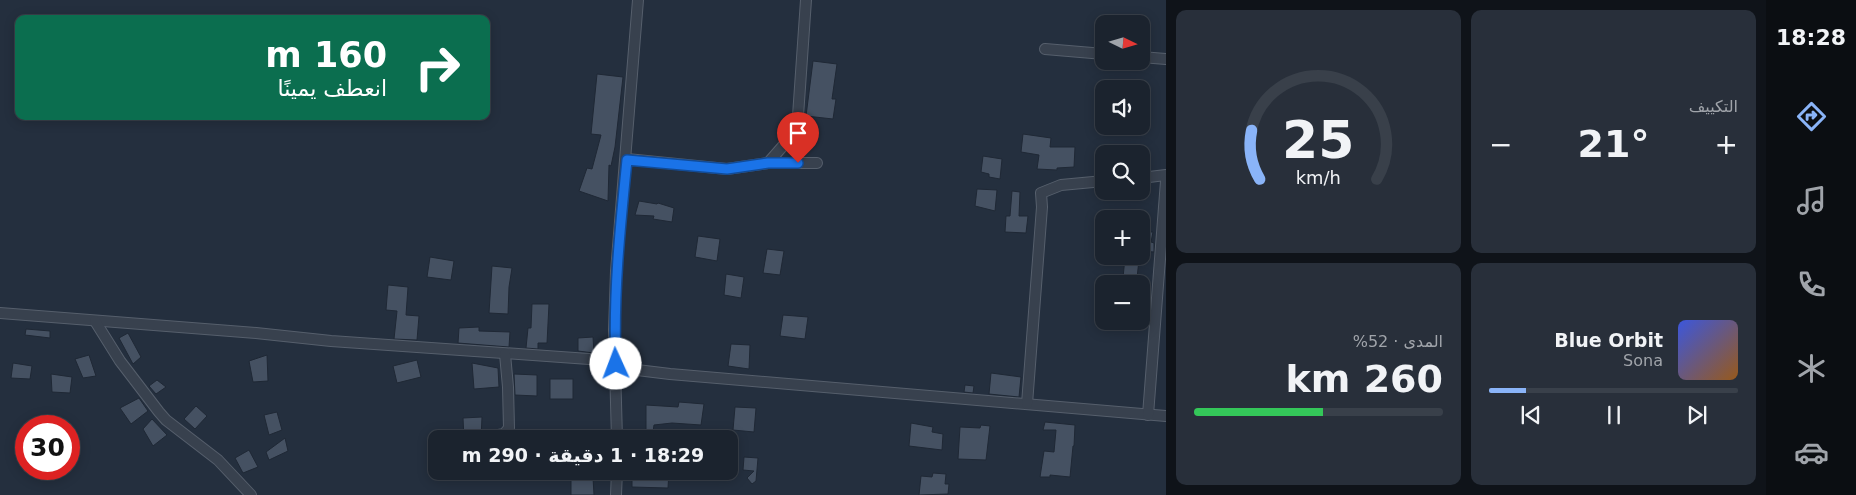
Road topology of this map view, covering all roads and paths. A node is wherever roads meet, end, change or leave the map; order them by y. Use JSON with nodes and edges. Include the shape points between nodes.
{"nodes":[{"id":1,"x":638,"y":0,"type":"edge"},
{"id":2,"x":806,"y":0,"type":"edge"},
{"id":3,"x":1046,"y":49,"type":"dead end"},
{"id":4,"x":1095,"y":53,"type":"edge"},
{"id":5,"x":1150,"y":58,"type":"edge"},
{"id":6,"x":1166,"y":59,"type":"edge"},
{"id":7,"x":627,"y":160,"type":"junction"},
{"id":8,"x":768,"y":163,"type":"junction"},
{"id":9,"x":818,"y":163,"type":"dead end"},
{"id":10,"x":1166,"y":175,"type":"edge"},
{"id":11,"x":1150,"y":177,"type":"edge"},
{"id":12,"x":1166,"y":180,"type":"edge"},
{"id":13,"x":1095,"y":182,"type":"edge"},
{"id":14,"x":0,"y":313,"type":"edge"},
{"id":15,"x":95,"y":322,"type":"junction"},
{"id":16,"x":505,"y":354,"type":"junction"},
{"id":17,"x":616,"y":364,"type":"junction"},
{"id":18,"x":1028,"y":404,"type":"junction"},
{"id":19,"x":1148,"y":415,"type":"junction"},
{"id":20,"x":1166,"y":416,"type":"edge"},
{"id":21,"x":507,"y":430,"type":"edge"},
{"id":22,"x":617,"y":430,"type":"edge"},
{"id":23,"x":617,"y":480,"type":"edge"},
{"id":24,"x":251,"y":495,"type":"edge"},
{"id":25,"x":616,"y":495,"type":"edge"}],
"edges":[{"from":1,"to":7,"type":"street"},
{"from":2,"to":8,"type":"street","via":[[798,116],[788,139]]},
{"from":3,"to":4,"type":"street"},
{"from":5,"to":6,"type":"street"},
{"from":7,"to":8,"type":"street","via":[[727,169]]},
{"from":7,"to":17,"type":"street","via":[[616,272]]},
{"from":8,"to":9,"type":"street"},
{"from":10,"to":11,"type":"street"},
{"from":12,"to":19,"type":"street"},
{"from":13,"to":18,"type":"street","via":[[1061,185],[1041,193]]},
{"from":14,"to":15,"type":"street"},
{"from":15,"to":16,"type":"street"},
{"from":15,"to":24,"type":"street","via":[[120,361],[166,420],[218,460]]},
{"from":16,"to":17,"type":"street","via":[[589,359]]},
{"from":16,"to":21,"type":"street"},
{"from":17,"to":18,"type":"street","via":[[670,374]]},
{"from":17,"to":22,"type":"street"},
{"from":18,"to":19,"type":"street"},
{"from":19,"to":20,"type":"street"},
{"from":23,"to":25,"type":"street"}]}
